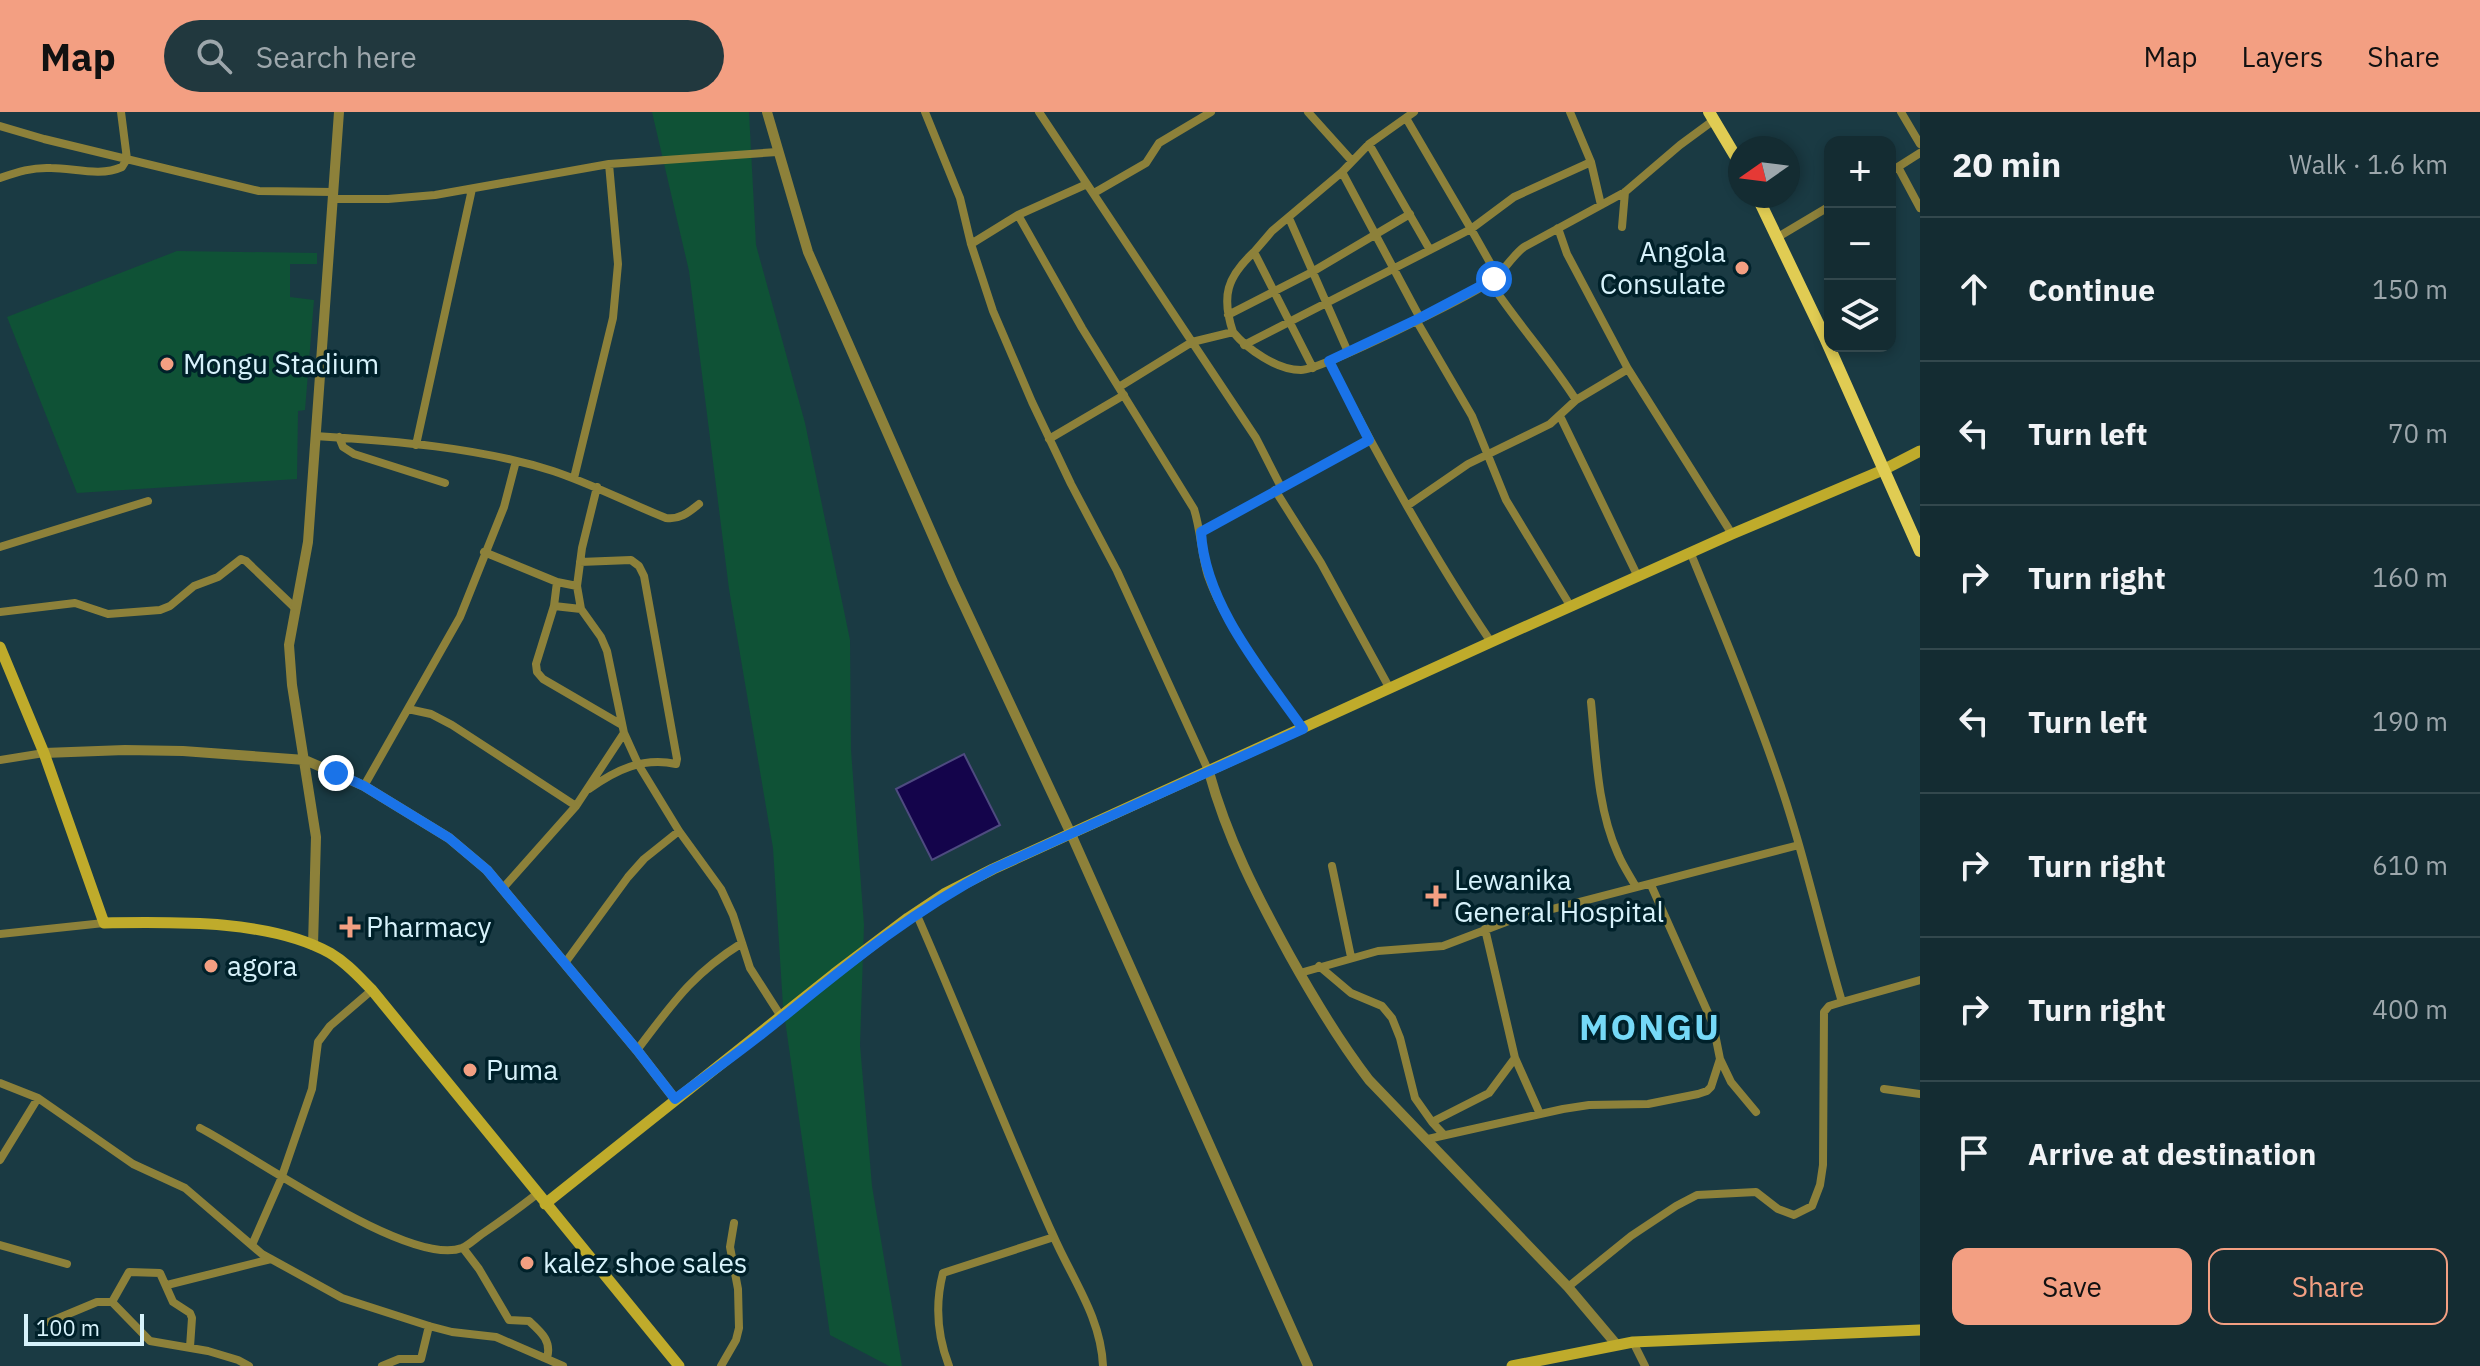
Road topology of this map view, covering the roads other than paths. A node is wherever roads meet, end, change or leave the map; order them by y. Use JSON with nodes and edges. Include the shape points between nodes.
{"nodes":[{"id":1,"x":121,"y":112,"type":"edge"},
{"id":2,"x":339,"y":112,"type":"edge"},
{"id":3,"x":767,"y":112,"type":"edge"},
{"id":4,"x":925,"y":112,"type":"edge"},
{"id":5,"x":1039,"y":112,"type":"edge"},
{"id":6,"x":1211,"y":112,"type":"edge"},
{"id":7,"x":1308,"y":112,"type":"edge"},
{"id":8,"x":1414,"y":112,"type":"edge"},
{"id":9,"x":1570,"y":112,"type":"edge"},
{"id":10,"x":1901,"y":112,"type":"edge"},
{"id":11,"x":1712,"y":116,"type":"edge"},
{"id":12,"x":1406,"y":118,"type":"junction"},
{"id":13,"x":0,"y":126,"type":"edge"},
{"id":14,"x":1728,"y":143,"type":"edge"},
{"id":15,"x":1369,"y":144,"type":"junction"},
{"id":16,"x":1920,"y":144,"type":"edge"},
{"id":17,"x":777,"y":152,"type":"junction"},
{"id":18,"x":1920,"y":153,"type":"edge"},
{"id":19,"x":127,"y":159,"type":"junction"},
{"id":20,"x":1352,"y":161,"type":"junction"},
{"id":21,"x":1591,"y":162,"type":"junction"},
{"id":22,"x":609,"y":164,"type":"junction"},
{"id":23,"x":1896,"y":168,"type":"edge"},
{"id":24,"x":1342,"y":172,"type":"junction"},
{"id":25,"x":1896,"y":172,"type":"edge"},
{"id":26,"x":0,"y":178,"type":"edge"},
{"id":27,"x":1087,"y":184,"type":"junction"},
{"id":28,"x":472,"y":189,"type":"junction"},
{"id":29,"x":1625,"y":192,"type":"junction"},
{"id":30,"x":1094,"y":193,"type":"junction"},
{"id":31,"x":333,"y":196,"type":"junction"},
{"id":32,"x":1601,"y":205,"type":"junction"},
{"id":33,"x":1763,"y":208,"type":"edge"},
{"id":34,"x":1827,"y":208,"type":"edge"},
{"id":35,"x":1920,"y":208,"type":"edge"},
{"id":36,"x":1410,"y":214,"type":"junction"},
{"id":37,"x":1018,"y":215,"type":"junction"},
{"id":38,"x":1289,"y":218,"type":"junction"},
{"id":39,"x":1622,"y":227,"type":"dead end"},
{"id":40,"x":1558,"y":228,"type":"junction"},
{"id":41,"x":1471,"y":229,"type":"junction"},
{"id":42,"x":1374,"y":234,"type":"junction"},
{"id":43,"x":1778,"y":237,"type":"junction"},
{"id":44,"x":971,"y":244,"type":"junction"},
{"id":45,"x":1430,"y":250,"type":"junction"},
{"id":46,"x":1254,"y":252,"type":"junction"},
{"id":47,"x":1394,"y":270,"type":"junction"},
{"id":48,"x":1312,"y":272,"type":"junction"},
{"id":49,"x":1494,"y":278,"type":"junction"},
{"id":50,"x":1273,"y":292,"type":"junction"},
{"id":51,"x":1327,"y":304,"type":"junction"},
{"id":52,"x":1228,"y":315,"type":"junction"},
{"id":53,"x":1418,"y":319,"type":"junction"},
{"id":54,"x":1290,"y":323,"type":"junction"},
{"id":55,"x":1233,"y":332,"type":"junction"},
{"id":56,"x":1192,"y":342,"type":"junction"},
{"id":57,"x":1244,"y":345,"type":"junction"},
{"id":58,"x":1348,"y":352,"type":"junction"},
{"id":59,"x":1329,"y":361,"type":"junction"},
{"id":60,"x":1313,"y":368,"type":"junction"},
{"id":61,"x":1628,"y":369,"type":"junction"},
{"id":62,"x":1122,"y":391,"type":"junction"},
{"id":63,"x":1576,"y":400,"type":"junction"},
{"id":64,"x":1560,"y":416,"type":"junction"},
{"id":65,"x":315,"y":436,"type":"junction"},
{"id":66,"x":339,"y":437,"type":"junction"},
{"id":67,"x":1049,"y":439,"type":"junction"},
{"id":68,"x":1369,"y":440,"type":"junction"},
{"id":69,"x":416,"y":445,"type":"junction"},
{"id":70,"x":1920,"y":451,"type":"edge"},
{"id":71,"x":1487,"y":455,"type":"junction"},
{"id":72,"x":516,"y":461,"type":"junction"},
{"id":73,"x":1883,"y":470,"type":"junction"},
{"id":74,"x":574,"y":478,"type":"junction"},
{"id":75,"x":445,"y":483,"type":"dead end"},
{"id":76,"x":597,"y":487,"type":"junction"},
{"id":77,"x":1278,"y":489,"type":"junction"},
{"id":78,"x":148,"y":501,"type":"dead end"},
{"id":79,"x":699,"y":504,"type":"dead end"},
{"id":80,"x":1407,"y":506,"type":"junction"},
{"id":81,"x":1201,"y":532,"type":"junction"},
{"id":82,"x":1732,"y":534,"type":"junction"},
{"id":83,"x":0,"y":547,"type":"edge"},
{"id":84,"x":1920,"y":551,"type":"edge"},
{"id":85,"x":484,"y":552,"type":"junction"},
{"id":86,"x":1691,"y":554,"type":"junction"},
{"id":87,"x":580,"y":562,"type":"junction"},
{"id":88,"x":1638,"y":577,"type":"junction"},
{"id":89,"x":557,"y":582,"type":"junction"},
{"id":90,"x":577,"y":586,"type":"junction"},
{"id":91,"x":554,"y":606,"type":"junction"},
{"id":92,"x":294,"y":607,"type":"junction"},
{"id":93,"x":1571,"y":607,"type":"junction"},
{"id":94,"x":581,"y":609,"type":"junction"},
{"id":95,"x":0,"y":612,"type":"edge"},
{"id":96,"x":1491,"y":642,"type":"junction"},
{"id":97,"x":0,"y":647,"type":"edge"},
{"id":98,"x":1390,"y":689,"type":"junction"},
{"id":99,"x":1591,"y":702,"type":"dead end"},
{"id":100,"x":408,"y":709,"type":"junction"},
{"id":101,"x":623,"y":729,"type":"junction"},
{"id":102,"x":1303,"y":729,"type":"junction"},
{"id":103,"x":44,"y":753,"type":"junction"},
{"id":104,"x":0,"y":760,"type":"edge"},
{"id":105,"x":305,"y":760,"type":"junction"},
{"id":106,"x":638,"y":764,"type":"junction"},
{"id":107,"x":1209,"y":772,"type":"junction"},
{"id":108,"x":364,"y":786,"type":"junction"},
{"id":109,"x":589,"y":789,"type":"junction"},
{"id":110,"x":576,"y":806,"type":"junction"},
{"id":111,"x":679,"y":831,"type":"junction"},
{"id":112,"x":1071,"y":834,"type":"junction"},
{"id":113,"x":1799,"y":845,"type":"junction"},
{"id":114,"x":1332,"y":866,"type":"dead end"},
{"id":115,"x":1651,"y":885,"type":"junction"},
{"id":116,"x":504,"y":887,"type":"junction"},
{"id":117,"x":1636,"y":887,"type":"junction"},
{"id":118,"x":916,"y":913,"type":"junction"},
{"id":119,"x":104,"y":923,"type":"junction"},
{"id":120,"x":1485,"y":929,"type":"junction"},
{"id":121,"x":0,"y":934,"type":"edge"},
{"id":122,"x":742,"y":943,"type":"junction"},
{"id":123,"x":313,"y":945,"type":"junction"},
{"id":124,"x":1351,"y":957,"type":"junction"},
{"id":125,"x":565,"y":963,"type":"junction"},
{"id":126,"x":1319,"y":966,"type":"junction"},
{"id":127,"x":1300,"y":973,"type":"junction"},
{"id":128,"x":1920,"y":980,"type":"edge"},
{"id":129,"x":372,"y":990,"type":"junction"},
{"id":130,"x":1842,"y":1002,"type":"junction"},
{"id":131,"x":782,"y":1018,"type":"junction"},
{"id":132,"x":637,"y":1050,"type":"junction"},
{"id":133,"x":1515,"y":1058,"type":"junction"},
{"id":134,"x":1720,"y":1059,"type":"junction"},
{"id":135,"x":0,"y":1083,"type":"edge"},
{"id":136,"x":1884,"y":1089,"type":"dead end"},
{"id":137,"x":1920,"y":1094,"type":"edge"},
{"id":138,"x":38,"y":1098,"type":"junction"},
{"id":139,"x":675,"y":1099,"type":"junction"},
{"id":140,"x":1756,"y":1112,"type":"dead end"},
{"id":141,"x":1540,"y":1114,"type":"junction"},
{"id":142,"x":1432,"y":1122,"type":"junction"},
{"id":143,"x":200,"y":1128,"type":"dead end"},
{"id":144,"x":1444,"y":1135,"type":"junction"},
{"id":145,"x":1428,"y":1139,"type":"junction"},
{"id":146,"x":0,"y":1160,"type":"edge"},
{"id":147,"x":281,"y":1179,"type":"junction"},
{"id":148,"x":537,"y":1194,"type":"junction"},
{"id":149,"x":545,"y":1204,"type":"junction"},
{"id":150,"x":734,"y":1223,"type":"dead end"},
{"id":151,"x":1054,"y":1237,"type":"junction"},
{"id":152,"x":0,"y":1245,"type":"edge"},
{"id":153,"x":252,"y":1245,"type":"junction"},
{"id":154,"x":463,"y":1248,"type":"junction"},
{"id":155,"x":271,"y":1259,"type":"junction"},
{"id":156,"x":67,"y":1264,"type":"dead end"},
{"id":157,"x":167,"y":1285,"type":"junction"},
{"id":158,"x":1568,"y":1287,"type":"junction"},
{"id":159,"x":112,"y":1302,"type":"junction"},
{"id":160,"x":49,"y":1322,"type":"dead end"},
{"id":161,"x":429,"y":1326,"type":"junction"},
{"id":162,"x":1920,"y":1330,"type":"edge"},
{"id":163,"x":1633,"y":1342,"type":"junction"},
{"id":164,"x":1616,"y":1344,"type":"junction"},
{"id":165,"x":190,"y":1347,"type":"junction"},
{"id":166,"x":547,"y":1358,"type":"junction"},
{"id":167,"x":420,"y":1363,"type":"edge"},
{"id":168,"x":249,"y":1366,"type":"edge"},
{"id":169,"x":382,"y":1366,"type":"edge"},
{"id":170,"x":563,"y":1366,"type":"edge"},
{"id":171,"x":679,"y":1366,"type":"edge"},
{"id":172,"x":721,"y":1366,"type":"edge"},
{"id":173,"x":949,"y":1366,"type":"edge"},
{"id":174,"x":1103,"y":1366,"type":"edge"},
{"id":175,"x":1308,"y":1366,"type":"edge"},
{"id":176,"x":1512,"y":1366,"type":"edge"},
{"id":177,"x":1645,"y":1366,"type":"edge"}],
"edges":[{"from":1,"to":19,"type":"street"},
{"from":2,"to":31,"type":"street"},
{"from":3,"to":17,"type":"street"},
{"from":4,"to":44,"type":"street","via":[[960,198]]},
{"from":5,"to":27,"type":"street"},
{"from":6,"to":30,"type":"street","via":[[1159,143],[1146,163]]},
{"from":7,"to":20,"type":"street"},
{"from":8,"to":12,"type":"street"},
{"from":9,"to":21,"type":"street"},
{"from":10,"to":16,"type":"street"},
{"from":11,"to":14,"type":"main road"},
{"from":11,"to":29,"type":"street"},
{"from":12,"to":15,"type":"street"},
{"from":12,"to":41,"type":"street"},
{"from":13,"to":19,"type":"street"},
{"from":15,"to":20,"type":"street"},
{"from":15,"to":36,"type":"street"},
{"from":17,"to":22,"type":"street"},
{"from":17,"to":112,"type":"street","via":[[808,252]]},
{"from":18,"to":23,"type":"street"},
{"from":19,"to":26,"type":"street","via":[[114,171],[27,169]]},
{"from":19,"to":31,"type":"street","via":[[259,191]]},
{"from":20,"to":24,"type":"street"},
{"from":21,"to":32,"type":"street"},
{"from":21,"to":41,"type":"street","via":[[1514,197]]},
{"from":22,"to":28,"type":"street"},
{"from":22,"to":74,"type":"street","via":[[618,264],[613,318]]},
{"from":24,"to":38,"type":"street"},
{"from":24,"to":42,"type":"street"},
{"from":25,"to":35,"type":"street"},
{"from":27,"to":30,"type":"street"},
{"from":27,"to":37,"type":"street"},
{"from":28,"to":31,"type":"street","via":[[388,199]]},
{"from":28,"to":69,"type":"street"},
{"from":29,"to":32,"type":"street"},
{"from":29,"to":39,"type":"street"},
{"from":30,"to":56,"type":"street"},
{"from":31,"to":65,"type":"street"},
{"from":32,"to":40,"type":"street"},
{"from":33,"to":43,"type":"main road"},
{"from":34,"to":43,"type":"street"},
{"from":36,"to":42,"type":"street"},
{"from":36,"to":45,"type":"street"},
{"from":37,"to":44,"type":"street"},
{"from":37,"to":62,"type":"street"},
{"from":38,"to":46,"type":"street"},
{"from":38,"to":48,"type":"street"},
{"from":40,"to":49,"type":"street","via":[[1524,247]]},
{"from":40,"to":61,"type":"street"},
{"from":41,"to":45,"type":"street"},
{"from":41,"to":49,"type":"street"},
{"from":42,"to":47,"type":"street"},
{"from":42,"to":48,"type":"street"},
{"from":43,"to":73,"type":"main road"},
{"from":44,"to":67,"type":"street","via":[[993,311]]},
{"from":45,"to":47,"type":"street"},
{"from":46,"to":50,"type":"street"},
{"from":46,"to":52,"type":"street","via":[[1229,283]]},
{"from":47,"to":51,"type":"street"},
{"from":47,"to":53,"type":"street"},
{"from":48,"to":50,"type":"street"},
{"from":48,"to":51,"type":"street"},
{"from":49,"to":53,"type":"street"},
{"from":49,"to":63,"type":"street","via":[[1523,330]]},
{"from":50,"to":52,"type":"street"},
{"from":50,"to":54,"type":"street"},
{"from":51,"to":54,"type":"street"},
{"from":51,"to":58,"type":"street"},
{"from":52,"to":55,"type":"street"},
{"from":53,"to":58,"type":"street"},
{"from":53,"to":71,"type":"street","via":[[1472,416]]},
{"from":54,"to":57,"type":"street"},
{"from":54,"to":60,"type":"street"},
{"from":55,"to":56,"type":"street"},
{"from":55,"to":57,"type":"street"},
{"from":56,"to":62,"type":"street"},
{"from":56,"to":77,"type":"street","via":[[1256,438]]},
{"from":57,"to":60,"type":"street","via":[[1293,369]]},
{"from":58,"to":59,"type":"street"},
{"from":59,"to":60,"type":"street"},
{"from":59,"to":68,"type":"street"},
{"from":61,"to":63,"type":"street"},
{"from":61,"to":82,"type":"street"},
{"from":62,"to":67,"type":"street"},
{"from":62,"to":81,"type":"street","via":[[1194,509]]},
{"from":63,"to":64,"type":"street"},
{"from":64,"to":71,"type":"street"},
{"from":64,"to":88,"type":"street"},
{"from":65,"to":66,"type":"street"},
{"from":65,"to":92,"type":"street","via":[[308,542]]},
{"from":66,"to":69,"type":"street"},
{"from":66,"to":75,"type":"street","via":[[354,454]]},
{"from":67,"to":107,"type":"street","via":[[1117,571]]},
{"from":68,"to":77,"type":"street"},
{"from":68,"to":80,"type":"street"},
{"from":69,"to":72,"type":"street"},
{"from":70,"to":73,"type":"main road"},
{"from":71,"to":80,"type":"street"},
{"from":71,"to":93,"type":"street","via":[[1506,500]]},
{"from":72,"to":74,"type":"street"},
{"from":72,"to":85,"type":"street"},
{"from":73,"to":82,"type":"main road"},
{"from":73,"to":84,"type":"main road"},
{"from":74,"to":76,"type":"street"},
{"from":76,"to":79,"type":"street","via":[[666,518],[683,516]]},
{"from":76,"to":87,"type":"street"},
{"from":77,"to":81,"type":"street"},
{"from":77,"to":98,"type":"street"},
{"from":78,"to":83,"type":"street"},
{"from":80,"to":96,"type":"street"},
{"from":81,"to":102,"type":"street","via":[[1218,600]]},
{"from":82,"to":86,"type":"main road"},
{"from":85,"to":89,"type":"street"},
{"from":85,"to":100,"type":"street","via":[[460,617]]},
{"from":86,"to":88,"type":"main road"},
{"from":86,"to":113,"type":"street","via":[[1760,728]]},
{"from":87,"to":90,"type":"street"},
{"from":87,"to":106,"type":"street","via":[[631,560],[644,576],[677,763]]},
{"from":88,"to":93,"type":"main road"},
{"from":89,"to":90,"type":"street"},
{"from":89,"to":91,"type":"street"},
{"from":90,"to":94,"type":"street"},
{"from":91,"to":94,"type":"street"},
{"from":91,"to":101,"type":"street","via":[[537,672]]},
{"from":92,"to":95,"type":"street","via":[[241,559],[160,610],[108,614],[75,603]]},
{"from":92,"to":105,"type":"street","via":[[289,645]]},
{"from":93,"to":96,"type":"main road"},
{"from":94,"to":101,"type":"street","via":[[607,651]]},
{"from":96,"to":98,"type":"main road"},
{"from":97,"to":103,"type":"main road"},
{"from":98,"to":102,"type":"main road"},
{"from":99,"to":117,"type":"street","via":[[1597,772],[1610,830]]},
{"from":100,"to":108,"type":"street"},
{"from":100,"to":110,"type":"street","via":[[452,725]]},
{"from":101,"to":106,"type":"street"},
{"from":101,"to":109,"type":"street"},
{"from":102,"to":107,"type":"main road"},
{"from":103,"to":104,"type":"street"},
{"from":103,"to":105,"type":"street","via":[[169,751]]},
{"from":103,"to":119,"type":"main road"},
{"from":105,"to":108,"type":"street"},
{"from":105,"to":123,"type":"street","via":[[316,837]]},
{"from":106,"to":109,"type":"street"},
{"from":106,"to":111,"type":"street"},
{"from":107,"to":112,"type":"main road"},
{"from":107,"to":127,"type":"street","via":[[1242,867]]},
{"from":108,"to":116,"type":"street","via":[[449,838]]},
{"from":109,"to":110,"type":"street"},
{"from":110,"to":116,"type":"street"},
{"from":111,"to":122,"type":"street","via":[[721,889]]},
{"from":111,"to":125,"type":"street","via":[[628,877]]},
{"from":112,"to":118,"type":"main road","via":[[993,869]]},
{"from":112,"to":175,"type":"street"},
{"from":113,"to":115,"type":"street"},
{"from":113,"to":130,"type":"street"},
{"from":114,"to":124,"type":"street"},
{"from":115,"to":117,"type":"street"},
{"from":115,"to":134,"type":"street","via":[[1713,1024]]},
{"from":116,"to":125,"type":"street"},
{"from":117,"to":120,"type":"street"},
{"from":118,"to":131,"type":"main road"},
{"from":118,"to":151,"type":"street"},
{"from":119,"to":121,"type":"street"},
{"from":119,"to":123,"type":"main road","via":[[231,927]]},
{"from":120,"to":124,"type":"street","via":[[1443,946]]},
{"from":120,"to":133,"type":"street"},
{"from":122,"to":131,"type":"street","via":[[756,979]]},
{"from":122,"to":132,"type":"street","via":[[684,987]]},
{"from":123,"to":129,"type":"main road","via":[[347,965]]},
{"from":124,"to":126,"type":"street"},
{"from":125,"to":132,"type":"street"},
{"from":126,"to":127,"type":"street"},
{"from":126,"to":142,"type":"street","via":[[1392,1018],[1411,1089]]},
{"from":127,"to":145,"type":"street","via":[[1369,1080]]},
{"from":128,"to":130,"type":"street"},
{"from":129,"to":147,"type":"street","via":[[318,1042],[312,1089]]},
{"from":129,"to":148,"type":"main road"},
{"from":130,"to":158,"type":"street","via":[[1824,1012],[1823,1165],[1812,1206],[1794,1215],[1756,1192],[1697,1195],[1631,1236]]},
{"from":131,"to":139,"type":"main road"},
{"from":132,"to":139,"type":"street"},
{"from":133,"to":141,"type":"street"},
{"from":133,"to":142,"type":"street","via":[[1489,1093]]},
{"from":134,"to":140,"type":"street"},
{"from":134,"to":141,"type":"street","via":[[1707,1091],[1648,1104],[1589,1105]]},
{"from":135,"to":138,"type":"street"},
{"from":136,"to":137,"type":"street"},
{"from":138,"to":146,"type":"street"},
{"from":138,"to":153,"type":"street","via":[[133,1164],[185,1188]]},
{"from":139,"to":149,"type":"main road"},
{"from":141,"to":144,"type":"street"},
{"from":142,"to":144,"type":"street"},
{"from":143,"to":147,"type":"street"},
{"from":144,"to":145,"type":"street"},
{"from":145,"to":158,"type":"street"},
{"from":147,"to":153,"type":"street"},
{"from":147,"to":154,"type":"street","via":[[381,1231],[435,1250]]},
{"from":148,"to":149,"type":"main road"},
{"from":148,"to":154,"type":"street"},
{"from":149,"to":171,"type":"main road"},
{"from":150,"to":172,"type":"street","via":[[730,1247],[739,1328]]},
{"from":151,"to":173,"type":"street","via":[[943,1273],[937,1308]]},
{"from":151,"to":174,"type":"street","via":[[1092,1313]]},
{"from":152,"to":156,"type":"street"},
{"from":153,"to":155,"type":"street"},
{"from":154,"to":166,"type":"street","via":[[509,1320],[529,1321],[544,1336]]},
{"from":155,"to":157,"type":"street"},
{"from":155,"to":161,"type":"street","via":[[342,1298]]},
{"from":157,"to":159,"type":"street","via":[[158,1272],[132,1271]]},
{"from":157,"to":165,"type":"street","via":[[173,1302],[192,1318]]},
{"from":158,"to":164,"type":"street"},
{"from":159,"to":160,"type":"street","via":[[97,1302]]},
{"from":159,"to":165,"type":"street","via":[[150,1341]]},
{"from":161,"to":166,"type":"street","via":[[496,1337]]},
{"from":161,"to":167,"type":"street"},
{"from":162,"to":163,"type":"main road"},
{"from":163,"to":164,"type":"main road"},
{"from":163,"to":177,"type":"street"},
{"from":164,"to":176,"type":"main road"},
{"from":165,"to":168,"type":"street"},
{"from":166,"to":170,"type":"street"},
{"from":167,"to":169,"type":"street","via":[[399,1359]]}]}
